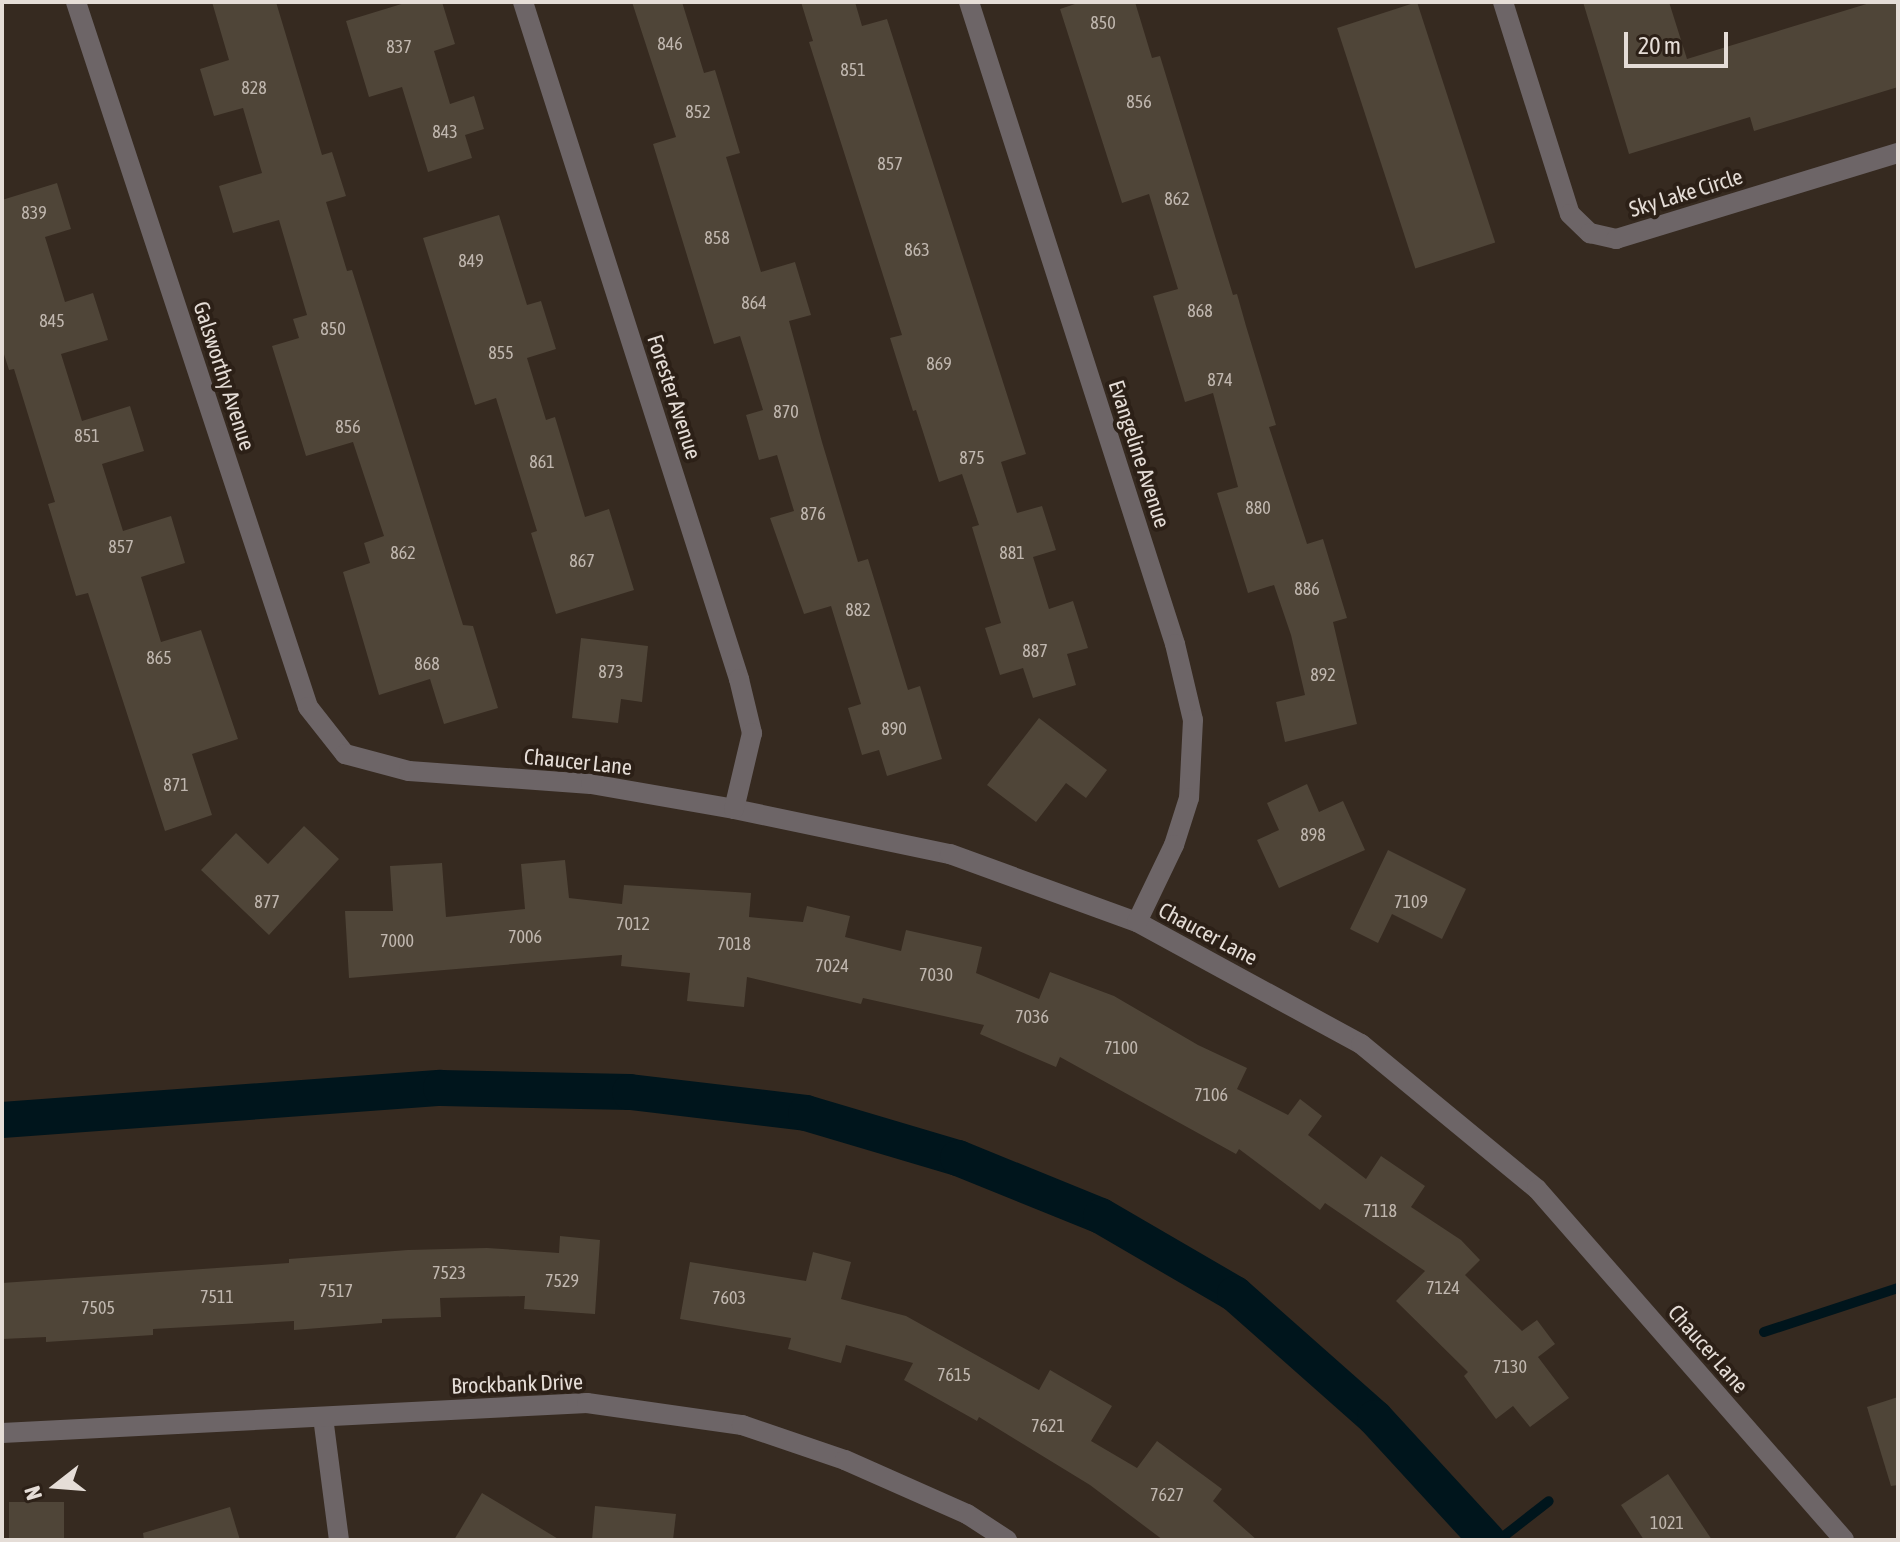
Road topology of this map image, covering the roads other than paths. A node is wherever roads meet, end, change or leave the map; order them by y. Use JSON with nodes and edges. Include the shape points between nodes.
{"nodes":[{"id":1,"x":76,"y":2,"type":"edge"},
{"id":2,"x":523,"y":2,"type":"edge"},
{"id":3,"x":969,"y":2,"type":"edge"},
{"id":4,"x":1503,"y":2,"type":"edge"},
{"id":5,"x":1898,"y":153,"type":"edge"},
{"id":6,"x":345,"y":754,"type":"joint"},
{"id":7,"x":734,"y":809,"type":"junction"},
{"id":8,"x":1137,"y":922,"type":"junction"},
{"id":9,"x":323,"y":1417,"type":"junction"},
{"id":10,"x":2,"y":1433,"type":"edge"},
{"id":11,"x":339,"y":1540,"type":"edge"},
{"id":12,"x":1007,"y":1540,"type":"edge"},
{"id":13,"x":1844,"y":1540,"type":"edge"}],
"edges":[{"from":1,"to":6,"type":"street","name":"Galsworthy Avenue","via":[[308,707]]},
{"from":2,"to":7,"type":"street","name":"Forester Avenue","via":[[739,679],[752,733]]},
{"from":3,"to":8,"type":"street","name":"Evangeline Avenue","via":[[1175,644],[1193,720],[1189,798],[1174,845]]},
{"from":4,"to":5,"type":"street","name":"Sky Lake Circle","via":[[1570,214],[1590,233],[1616,239]]},
{"from":6,"to":7,"type":"street","name":"Chaucer Lane","via":[[409,771],[591,784]]},
{"from":7,"to":8,"type":"street","name":"Chaucer Lane","via":[[950,854]]},
{"from":8,"to":13,"type":"street","name":"Chaucer Lane","via":[[1361,1044],[1537,1189]]},
{"from":9,"to":10,"type":"street","name":"Brockbank Drive"},
{"from":9,"to":11,"type":"street"},
{"from":9,"to":12,"type":"street","name":"Brockbank Drive","via":[[587,1403],[742,1425],[845,1460],[967,1514]]}]}
